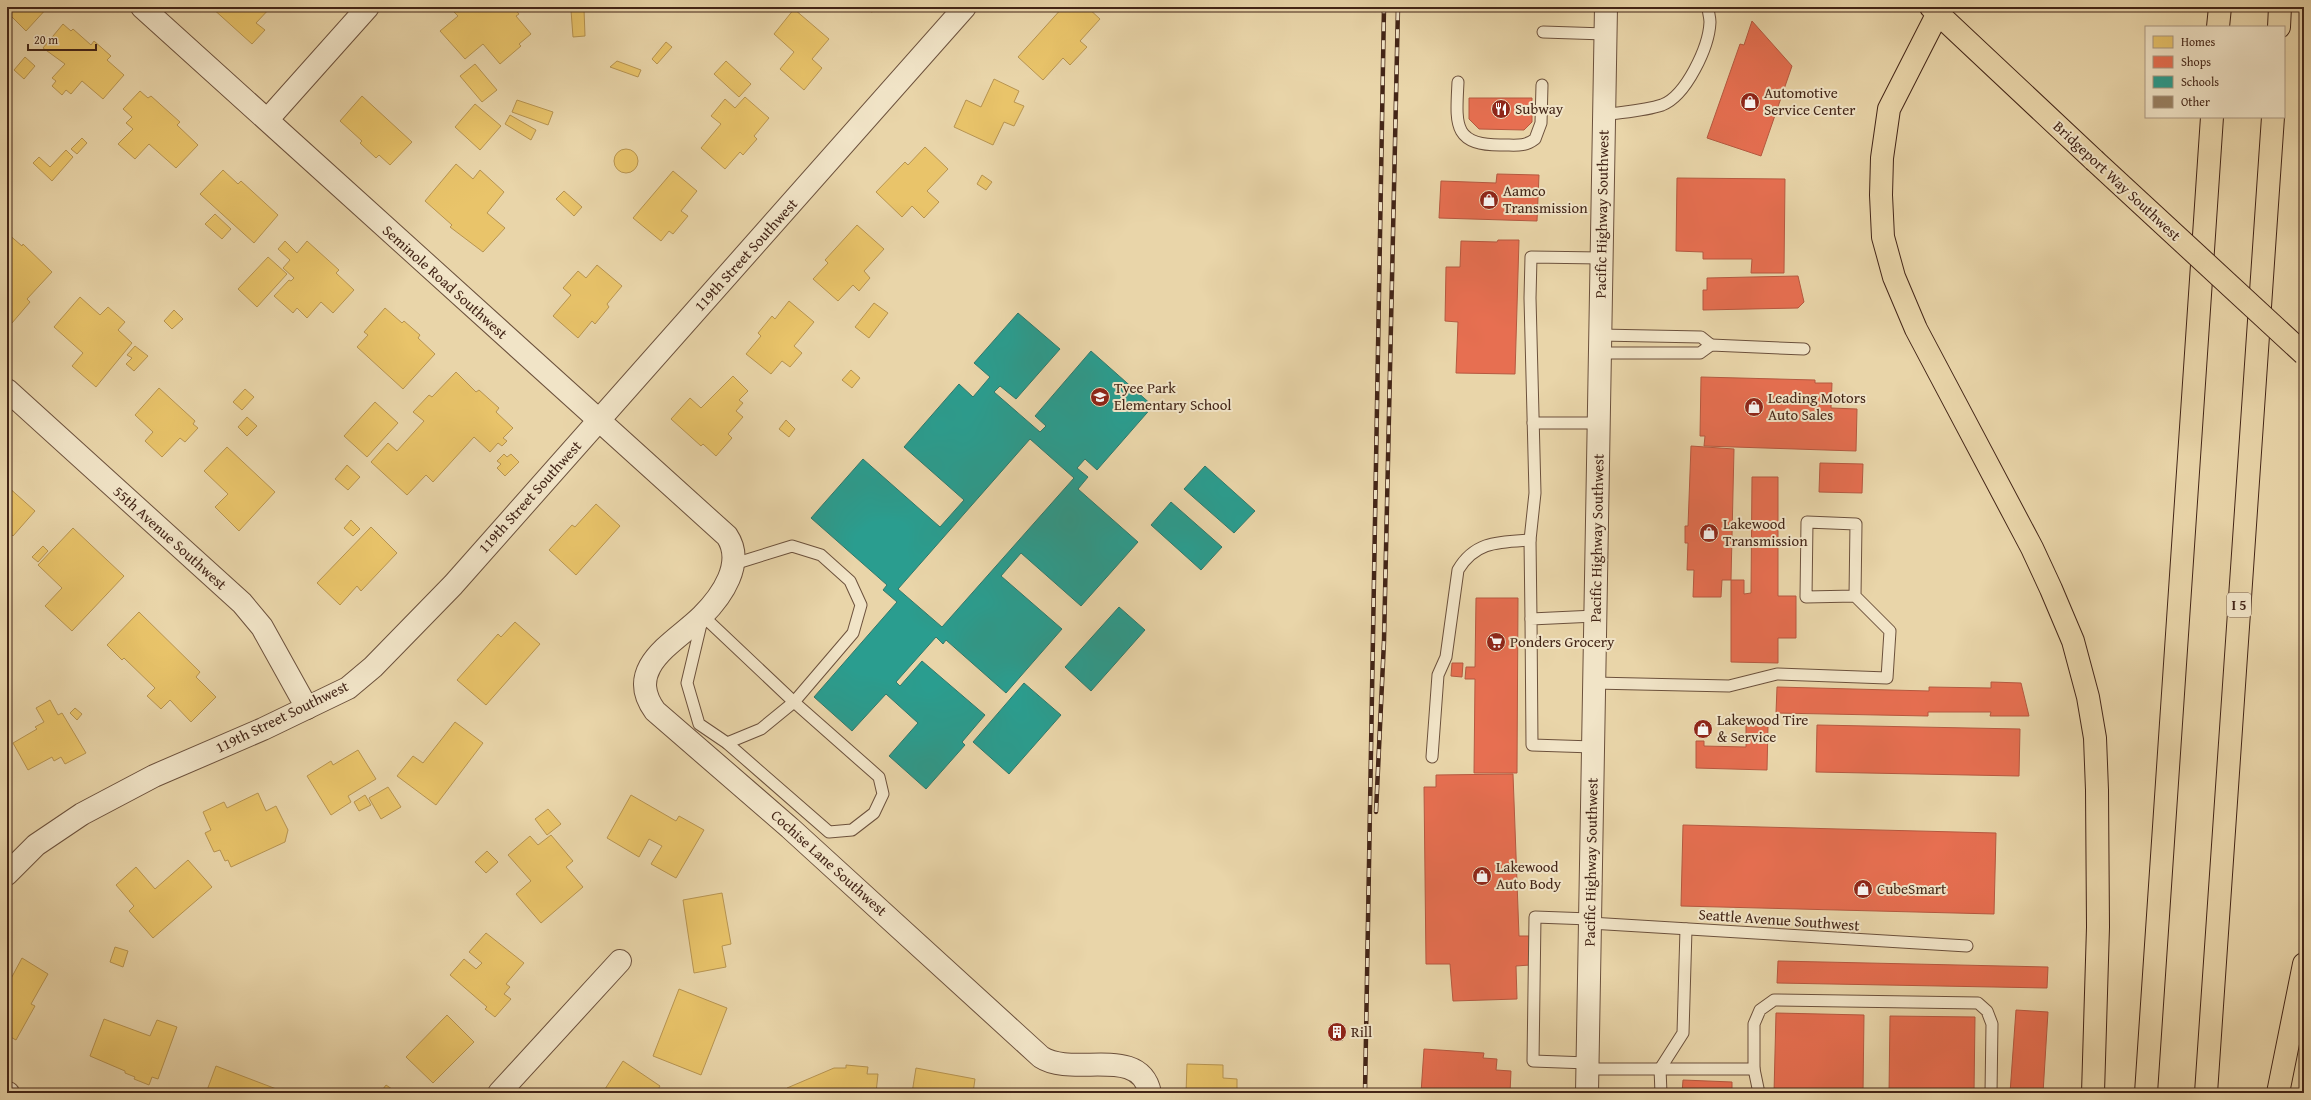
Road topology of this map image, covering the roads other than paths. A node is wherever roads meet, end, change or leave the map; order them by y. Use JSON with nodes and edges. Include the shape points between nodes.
{"nodes":[{"id":1,"x":142,"y":7,"type":"edge"},
{"id":2,"x":368,"y":7,"type":"edge"},
{"id":3,"x":965,"y":7,"type":"edge"},
{"id":4,"x":1606,"y":7,"type":"edge"},
{"id":5,"x":1708,"y":7,"type":"edge"},
{"id":6,"x":2220,"y":7,"type":"edge"},
{"id":7,"x":2280,"y":7,"type":"edge"},
{"id":8,"x":1937,"y":9,"type":"edge"},
{"id":9,"x":2218,"y":26,"type":"edge"},
{"id":10,"x":2279,"y":26,"type":"edge"},
{"id":11,"x":1543,"y":32,"type":"dead end"},
{"id":12,"x":1605,"y":34,"type":"junction"},
{"id":13,"x":1458,"y":82,"type":"dead end"},
{"id":14,"x":1542,"y":85,"type":"dead end"},
{"id":15,"x":1604,"y":115,"type":"junction"},
{"id":16,"x":2212,"y":118,"type":"edge"},
{"id":17,"x":2272,"y":118,"type":"edge"},
{"id":18,"x":268,"y":119,"type":"junction"},
{"id":19,"x":1601,"y":258,"type":"junction"},
{"id":20,"x":1600,"y":344,"type":"junction"},
{"id":21,"x":1712,"y":345,"type":"junction"},
{"id":22,"x":1804,"y":349,"type":"dead end"},
{"id":23,"x":2304,"y":354,"type":"edge"},
{"id":24,"x":7,"y":390,"type":"edge"},
{"id":25,"x":598,"y":420,"type":"junction"},
{"id":26,"x":1533,"y":423,"type":"junction"},
{"id":27,"x":1598,"y":423,"type":"junction"},
{"id":28,"x":1530,"y":540,"type":"junction"},
{"id":29,"x":734,"y":564,"type":"junction"},
{"id":30,"x":1855,"y":596,"type":"junction"},
{"id":31,"x":703,"y":616,"type":"junction"},
{"id":32,"x":1595,"y":616,"type":"junction"},
{"id":33,"x":1531,"y":618,"type":"junction"},
{"id":34,"x":1594,"y":683,"type":"junction"},
{"id":35,"x":794,"y":702,"type":"junction"},
{"id":36,"x":307,"y":708,"type":"junction"},
{"id":37,"x":727,"y":743,"type":"junction"},
{"id":38,"x":1593,"y":747,"type":"junction"},
{"id":39,"x":1432,"y":757,"type":"dead end"},
{"id":40,"x":7,"y":874,"type":"edge"},
{"id":41,"x":1590,"y":921,"type":"junction"},
{"id":42,"x":1686,"y":929,"type":"junction"},
{"id":43,"x":1967,"y":946,"type":"dead end"},
{"id":44,"x":620,"y":961,"type":"dead end"},
{"id":45,"x":2304,"y":964,"type":"edge"},
{"id":46,"x":1588,"y":1066,"type":"junction"},
{"id":47,"x":1660,"y":1069,"type":"junction"},
{"id":48,"x":1754,"y":1069,"type":"junction"},
{"id":49,"x":499,"y":1093,"type":"edge"},
{"id":50,"x":1150,"y":1093,"type":"edge"},
{"id":51,"x":1587,"y":1093,"type":"edge"},
{"id":52,"x":1661,"y":1093,"type":"edge"},
{"id":53,"x":1759,"y":1093,"type":"edge"},
{"id":54,"x":1991,"y":1093,"type":"edge"},
{"id":55,"x":2093,"y":1093,"type":"edge"},
{"id":56,"x":2146,"y":1093,"type":"edge"},
{"id":57,"x":2206,"y":1093,"type":"edge"},
{"id":58,"x":2278,"y":1093,"type":"edge"}],
"edges":[{"from":1,"to":18,"type":"street","name":"Seminole Road Southwest"},
{"from":2,"to":18,"type":"street"},
{"from":3,"to":25,"type":"street","name":"119th Street Southwest"},
{"from":4,"to":12,"type":"street","name":"Pacific Highway Southwest"},
{"from":5,"to":15,"type":"lane","via":[[1710,23],[1701,56],[1687,83],[1675,98],[1662,105]]},
{"from":6,"to":9,"type":"main road"},
{"from":7,"to":10,"type":"main road"},
{"from":8,"to":23,"type":"main road","name":"Bridgeport Way Southwest","bridge":true,"via":[[2094,160]]},
{"from":8,"to":55,"type":"main road","via":[[1889,109],[1882,158],[1883,237],[1894,277],[1916,329],[2032,548],[2051,589],[2073,641],[2088,697],[2095,738],[2097,790],[2098,928]]},
{"from":11,"to":12,"type":"lane"},
{"from":12,"to":15,"type":"street","name":"Pacific Highway Southwest"},
{"from":13,"to":14,"type":"lane","via":[[1457,124],[1468,139],[1485,146],[1523,145],[1535,139],[1541,123]]},
{"from":15,"to":19,"type":"street","name":"Pacific Highway Southwest"},
{"from":16,"to":56,"type":"main road"},
{"from":17,"to":57,"type":"main road","number":"I 5"},
{"from":18,"to":25,"type":"street","name":"Seminole Road Southwest"},
{"from":19,"to":20,"type":"street","name":"Pacific Highway Southwest"},
{"from":19,"to":26,"type":"lane","via":[[1531,257]]},
{"from":20,"to":21,"type":"lane","via":[[1700,353]]},
{"from":20,"to":21,"type":"lane","via":[[1701,337]]},
{"from":20,"to":27,"type":"street","name":"Pacific Highway Southwest"},
{"from":21,"to":22,"type":"lane"},
{"from":24,"to":36,"type":"street","name":"55th Avenue Southwest","via":[[242,604],[262,627]]},
{"from":25,"to":29,"type":"street","name":"Seminole Road Southwest","via":[[727,536],[733,545]]},
{"from":25,"to":36,"type":"street","name":"119th Street Southwest","via":[[452,585],[373,666],[348,688]]},
{"from":26,"to":27,"type":"lane"},
{"from":26,"to":28,"type":"lane","via":[[1535,493]]},
{"from":27,"to":32,"type":"street","name":"Pacific Highway Southwest"},
{"from":28,"to":33,"type":"lane"},
{"from":28,"to":39,"type":"lane","via":[[1496,542],[1480,547],[1465,558],[1458,570],[1446,657],[1438,675]]},
{"from":29,"to":31,"type":"street","name":"Cochise Lane Southwest","via":[[720,595]]},
{"from":29,"to":35,"type":"lane","via":[[792,546],[821,555],[850,581],[861,605],[853,633]]},
{"from":30,"to":30,"type":"lane","via":[[1856,524],[1807,522],[1806,597]]},
{"from":30,"to":34,"type":"lane","via":[[1890,631],[1887,678],[1777,674],[1729,686]]},
{"from":31,"to":35,"type":"lane"},
{"from":31,"to":37,"type":"lane","via":[[687,684],[699,724]]},
{"from":31,"to":50,"type":"street","name":"Cochise Lane Southwest","via":[[662,650],[648,670],[647,696],[655,711],[790,828],[1041,1057],[1061,1065],[1127,1066],[1143,1076]]},
{"from":32,"to":33,"type":"lane"},
{"from":32,"to":34,"type":"street","name":"Pacific Highway Southwest"},
{"from":33,"to":38,"type":"lane","via":[[1532,745]]},
{"from":34,"to":38,"type":"street","name":"Pacific Highway Southwest"},
{"from":35,"to":37,"type":"lane","via":[[761,729]]},
{"from":35,"to":37,"type":"lane","via":[[879,777],[883,794],[874,813],[852,830],[829,832]]},
{"from":36,"to":40,"type":"street","name":"119th Street Southwest","via":[[154,776],[82,814],[36,845]]},
{"from":38,"to":41,"type":"street","name":"Pacific Highway Southwest"},
{"from":41,"to":42,"type":"lane","name":"Seattle Avenue Southwest"},
{"from":41,"to":46,"type":"street","name":"Pacific Highway Southwest"},
{"from":41,"to":46,"type":"lane","name":"Seattle Avenue Southwest","via":[[1535,917],[1533,1061]]},
{"from":42,"to":43,"type":"lane","name":"Seattle Avenue Southwest"},
{"from":42,"to":47,"type":"lane","via":[[1683,1033]]},
{"from":44,"to":49,"type":"street"},
{"from":45,"to":58,"type":"main road"},
{"from":46,"to":47,"type":"lane"},
{"from":46,"to":51,"type":"street","name":"Pacific Highway Southwest"},
{"from":47,"to":48,"type":"lane"},
{"from":47,"to":52,"type":"lane"},
{"from":48,"to":53,"type":"lane"},
{"from":48,"to":54,"type":"lane","via":[[1754,1024],[1760,1010],[1774,1000],[1978,1003],[1987,1011],[1992,1024]]}]}
